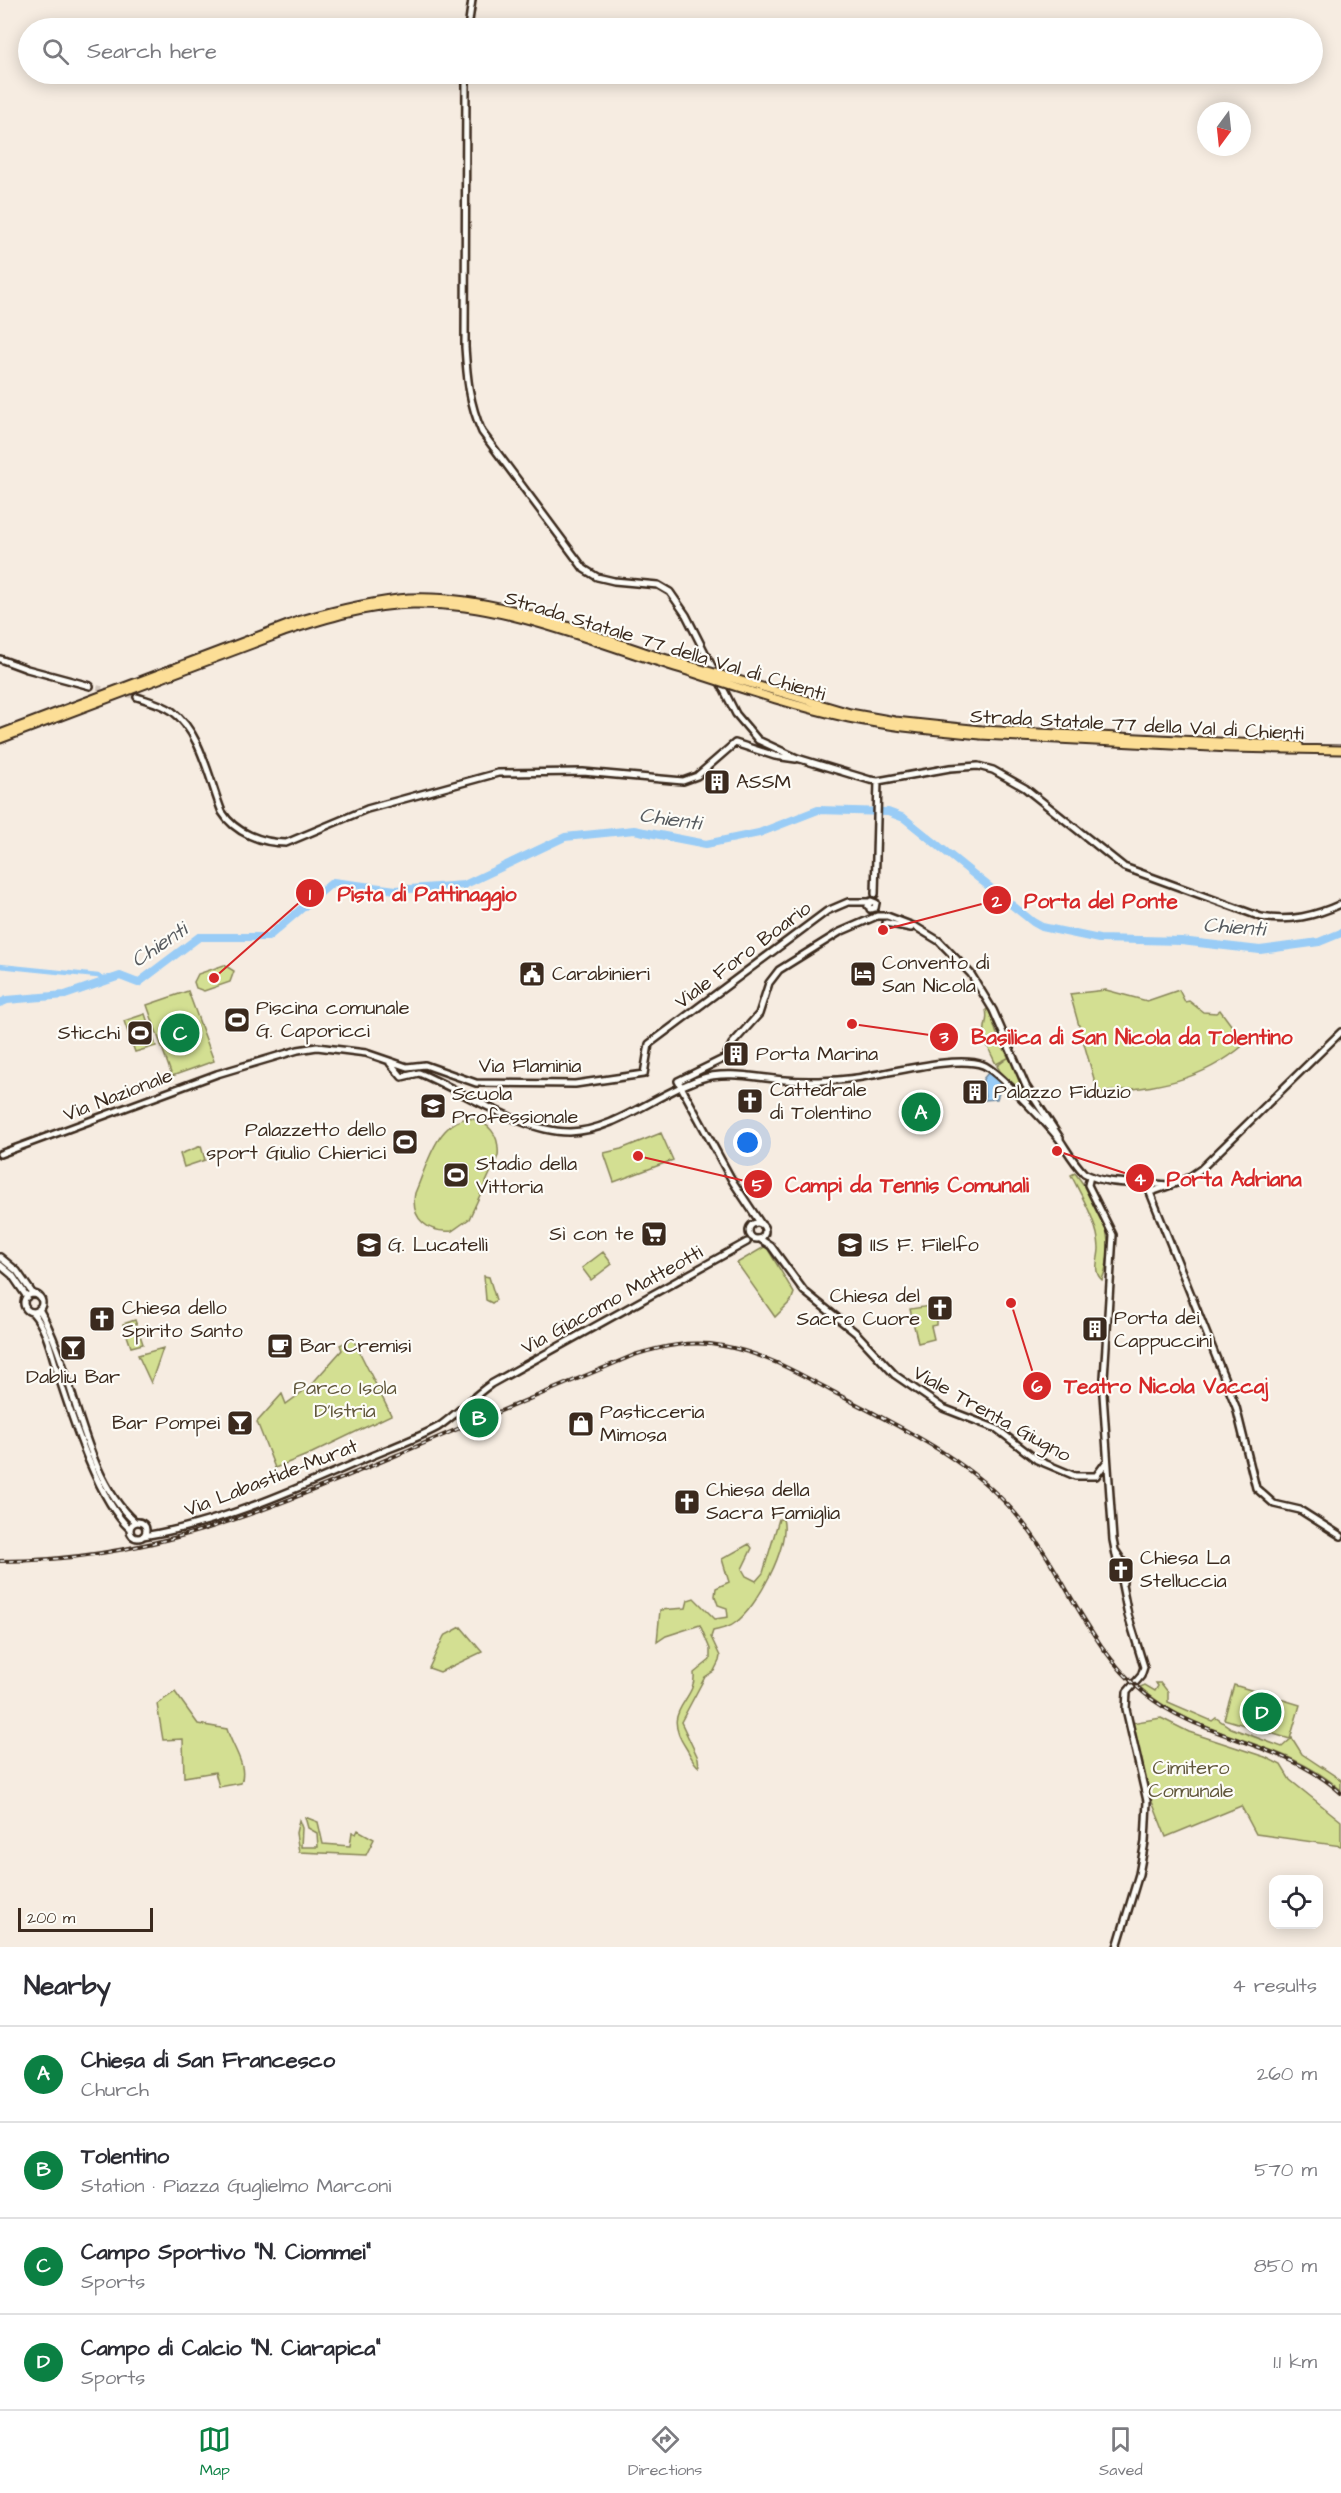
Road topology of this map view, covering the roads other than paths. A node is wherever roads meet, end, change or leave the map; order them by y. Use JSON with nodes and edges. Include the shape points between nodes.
{"nodes":[{"id":1,"x":472,"y":0,"type":"edge"},
{"id":2,"x":469,"y":18,"type":"edge"},
{"id":3,"x":466,"y":84,"type":"edge"},
{"id":4,"x":0,"y":659,"type":"edge"},
{"id":5,"x":90,"y":686,"type":"tunnel mouth"},
{"id":6,"x":137,"y":697,"type":"tunnel mouth"},
{"id":7,"x":25,"y":727,"type":"junction"},
{"id":8,"x":0,"y":734,"type":"edge"},
{"id":9,"x":0,"y":739,"type":"edge"},
{"id":10,"x":1341,"y":748,"type":"edge"},
{"id":11,"x":797,"y":758,"type":"junction"},
{"id":12,"x":878,"y":781,"type":"junction"},
{"id":13,"x":1341,"y":904,"type":"edge"},
{"id":14,"x":872,"y":905,"type":"junction"},
{"id":15,"x":875,"y":918,"type":"junction"},
{"id":16,"x":885,"y":918,"type":"junction"},
{"id":17,"x":867,"y":921,"type":"junction"},
{"id":18,"x":1341,"y":1032,"type":"edge"},
{"id":19,"x":405,"y":1070,"type":"junction"},
{"id":20,"x":644,"y":1074,"type":"joint"},
{"id":21,"x":680,"y":1088,"type":"junction"},
{"id":22,"x":1060,"y":1140,"type":"junction"},
{"id":23,"x":0,"y":1154,"type":"edge"},
{"id":24,"x":1090,"y":1176,"type":"junction"},
{"id":25,"x":1152,"y":1188,"type":"junction"},
{"id":26,"x":754,"y":1217,"type":"junction"},
{"id":27,"x":761,"y":1224,"type":"junction"},
{"id":28,"x":752,"y":1226,"type":"junction"},
{"id":29,"x":753,"y":1239,"type":"junction"},
{"id":30,"x":0,"y":1257,"type":"edge"},
{"id":31,"x":0,"y":1265,"type":"edge"},
{"id":32,"x":30,"y":1296,"type":"junction"},
{"id":33,"x":39,"y":1309,"type":"junction"},
{"id":34,"x":32,"y":1312,"type":"junction"},
{"id":35,"x":458,"y":1409,"type":"joint"},
{"id":36,"x":1108,"y":1460,"type":"junction"},
{"id":37,"x":1099,"y":1474,"type":"junction"},
{"id":38,"x":1109,"y":1481,"type":"junction"},
{"id":39,"x":135,"y":1522,"type":"junction"},
{"id":40,"x":146,"y":1528,"type":"junction"},
{"id":41,"x":130,"y":1529,"type":"junction"},
{"id":42,"x":156,"y":1534,"type":"junction"},
{"id":43,"x":143,"y":1536,"type":"junction"},
{"id":44,"x":1341,"y":1536,"type":"edge"},
{"id":45,"x":1117,"y":1947,"type":"edge"}],
"edges":[{"from":1,"to":2,"type":"street"},
{"from":3,"to":11,"type":"street","via":[[465,347],[468,390],[482,432],[584,569],[597,577],[658,585],[670,592],[746,729],[769,747]]},
{"from":4,"to":5,"type":"street"},
{"from":6,"to":11,"type":"street","via":[[171,711],[185,723],[229,823],[266,841],[286,843],[345,816],[507,772],[584,772],[683,781],[697,776],[735,743],[783,758]]},
{"from":7,"to":8,"type":"highway","name":"Strada Statale 77 della Val di Chienti"},
{"from":7,"to":9,"type":"highway","name":"Strada Statale 77 della Val di Chienti"},
{"from":7,"to":10,"type":"highway","name":"Strada Statale 77 della Val di Chienti","bridge":true,"via":[[327,618],[390,606],[458,606],[495,611],[814,710],[896,726],[981,735]]},
{"from":11,"to":12,"type":"street"},
{"from":12,"to":13,"type":"street","via":[[939,769],[986,768],[1025,788],[1124,867],[1276,920],[1295,919]]},
{"from":12,"to":14,"type":"street","via":[[878,847]]},
{"from":14,"to":15,"type":"street"},
{"from":14,"to":16,"type":"street"},
{"from":14,"to":17,"type":"street"},
{"from":14,"to":20,"type":"street","name":"Viale Foro Boario","via":[[844,903],[827,911],[648,1046]]},
{"from":15,"to":16,"type":"street","via":[[878,922]]},
{"from":15,"to":17,"type":"street"},
{"from":16,"to":22,"type":"street","via":[[930,935],[971,975],[993,1010],[1026,1086]]},
{"from":17,"to":21,"type":"street","via":[[840,932],[779,970],[769,983],[759,1014],[726,1056],[680,1078]]},
{"from":18,"to":25,"type":"street","via":[[1201,1169],[1185,1180]]},
{"from":19,"to":20,"type":"street","name":"Via Flaminia","via":[[425,1065],[476,1083],[575,1084]]},
{"from":19,"to":21,"type":"street","name":"Via Nazionale","via":[[529,1125],[555,1131],[593,1128]]},
{"from":19,"to":23,"type":"street","name":"Via Nazionale","via":[[387,1059],[332,1047],[298,1050],[217,1074]]},
{"from":21,"to":22,"type":"street","via":[[717,1076],[795,1081],[879,1076],[938,1064],[982,1065],[996,1074]]},
{"from":21,"to":26,"type":"street"},
{"from":22,"to":24,"type":"street","via":[[1080,1169]]},
{"from":24,"to":25,"type":"street"},
{"from":24,"to":36,"type":"street","via":[[1088,1185],[1113,1235],[1103,1394]]},
{"from":25,"to":44,"type":"street","via":[[1236,1407],[1253,1482],[1274,1504],[1300,1510]]},
{"from":26,"to":27,"type":"street"},
{"from":26,"to":28,"type":"street"},
{"from":27,"to":28,"type":"street"},
{"from":27,"to":29,"type":"street","via":[[765,1233]]},
{"from":28,"to":29,"type":"street"},
{"from":29,"to":35,"type":"street","name":"Via Giacomo Matteotti","via":[[491,1384]]},
{"from":29,"to":37,"type":"street","name":"Viale Trenta Giugno","via":[[771,1246],[798,1286],[856,1334],[895,1375],[943,1408],[997,1429],[1037,1460],[1070,1475],[1091,1478]]},
{"from":30,"to":32,"type":"street","via":[[17,1271]]},
{"from":31,"to":32,"type":"street"},
{"from":32,"to":33,"type":"street","via":[[40,1299]]},
{"from":32,"to":34,"type":"street","via":[[25,1307]]},
{"from":33,"to":34,"type":"street"},
{"from":33,"to":39,"type":"street","via":[[54,1339],[79,1419],[100,1468],[117,1504]]},
{"from":34,"to":41,"type":"street","via":[[38,1318],[73,1421],[111,1508]]},
{"from":35,"to":42,"type":"street","name":"Via Labastide-Murat","via":[[437,1427],[325,1476],[214,1518]]},
{"from":36,"to":37,"type":"street"},
{"from":36,"to":38,"type":"street"},
{"from":37,"to":38,"type":"street"},
{"from":38,"to":45,"type":"street","via":[[1114,1548],[1128,1615],[1144,1661],[1143,1673],[1126,1697],[1126,1709],[1147,1801],[1139,1874]]},
{"from":39,"to":40,"type":"street"},
{"from":39,"to":41,"type":"street"},
{"from":40,"to":42,"type":"street"},
{"from":40,"to":43,"type":"street"},
{"from":41,"to":43,"type":"street","via":[[133,1537]]},
{"from":42,"to":43,"type":"street","name":"Via Labastide-Murat"}]}
